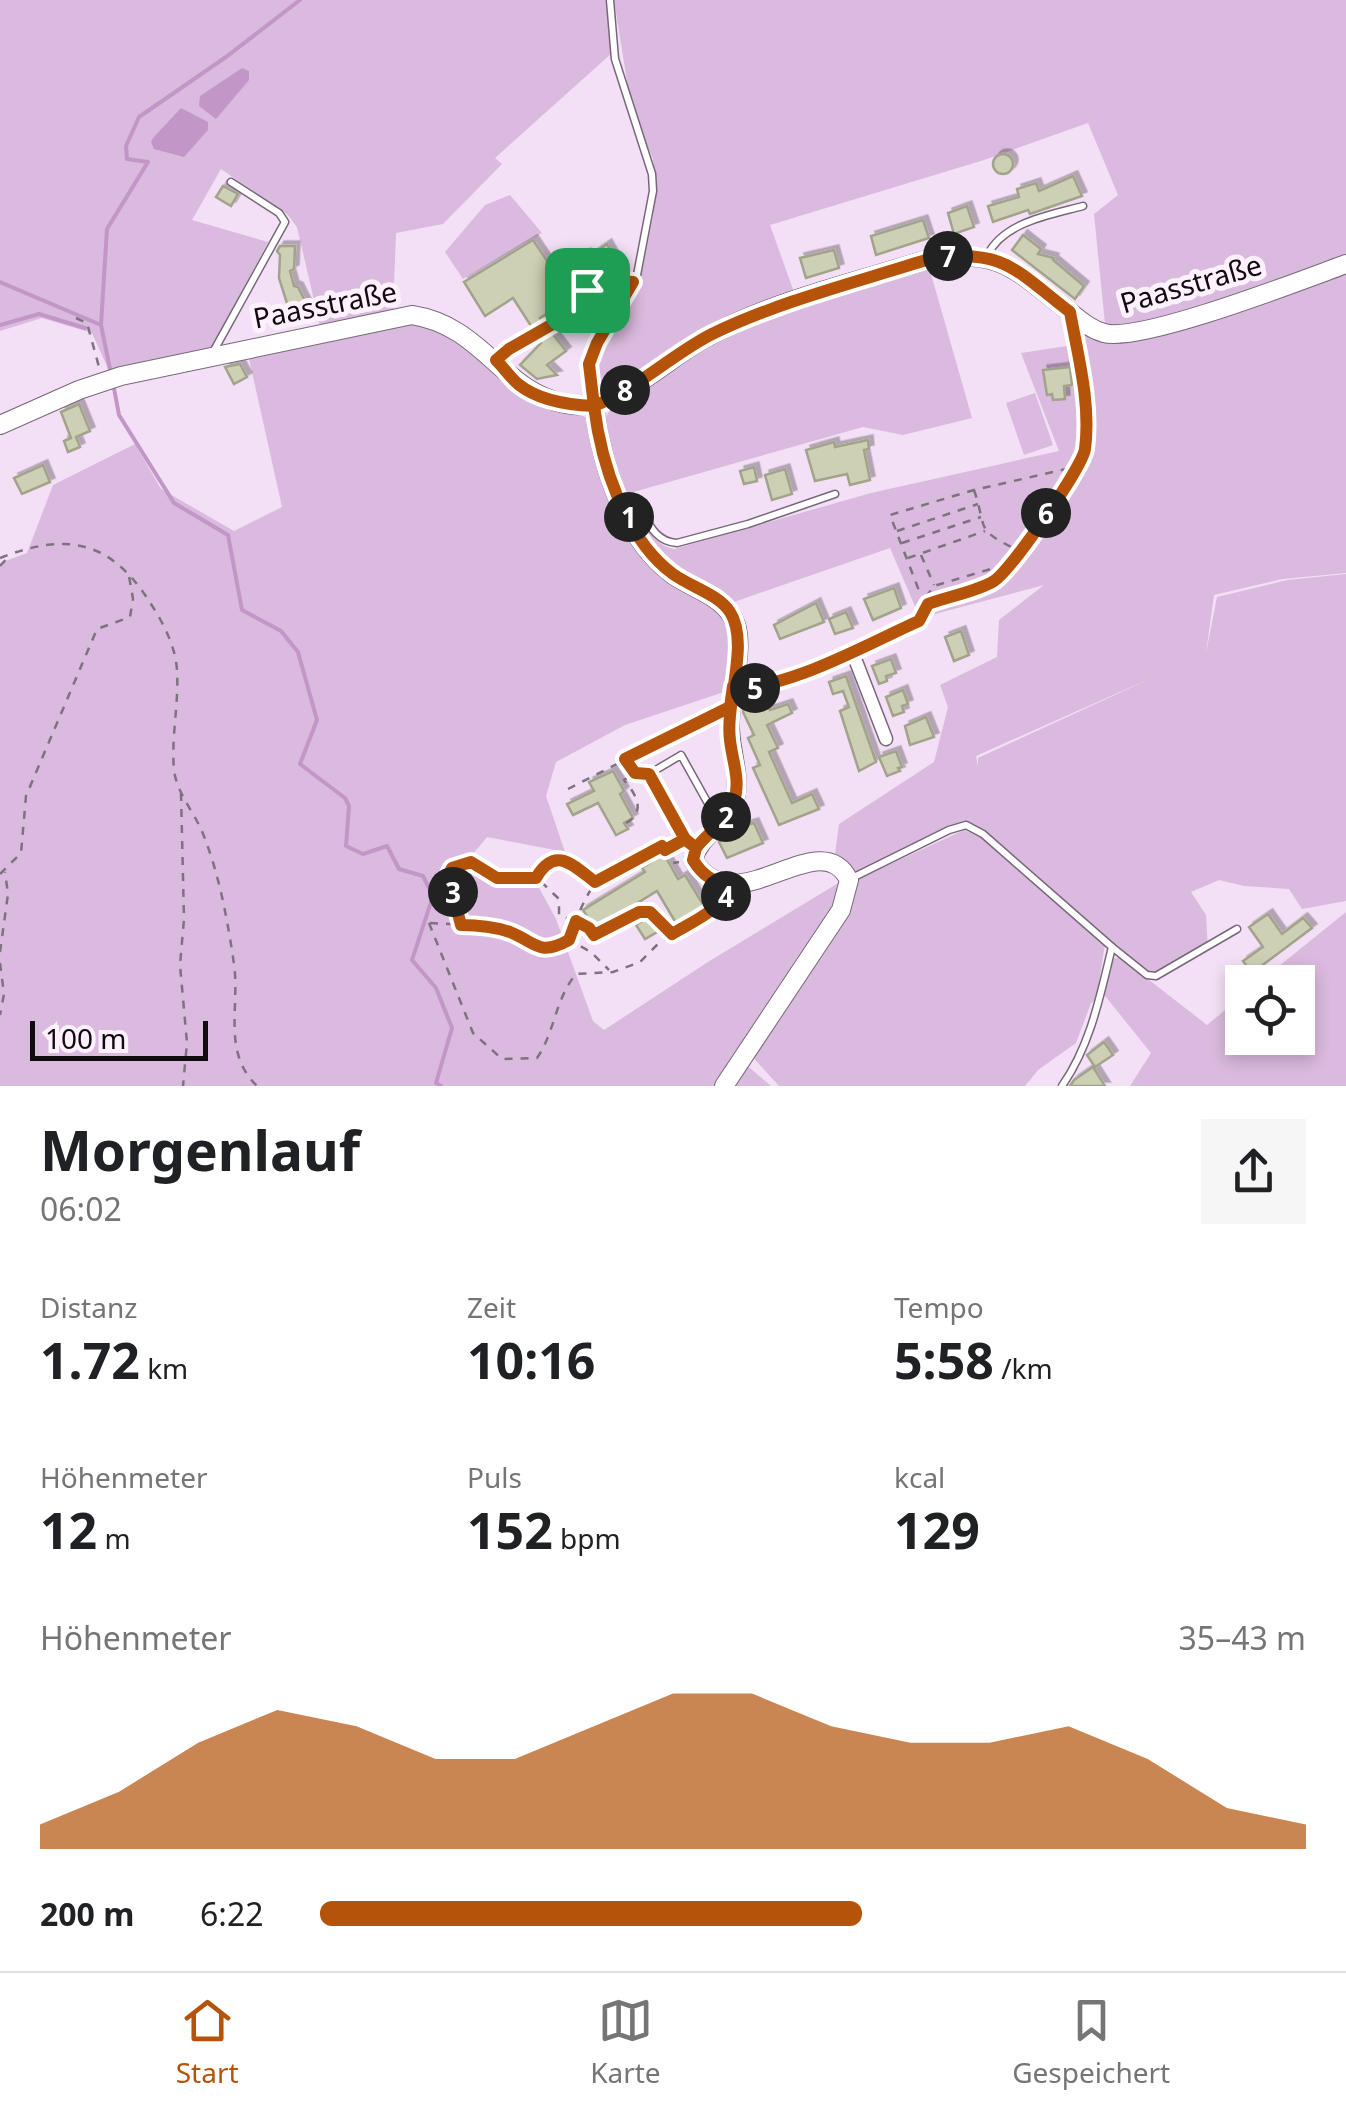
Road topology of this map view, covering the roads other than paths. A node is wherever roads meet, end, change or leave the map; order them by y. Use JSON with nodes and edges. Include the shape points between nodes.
{"nodes":[{"id":1,"x":610,"y":0,"type":"edge"},
{"id":2,"x":231,"y":182,"type":"dead end"},
{"id":3,"x":1084,"y":206,"type":"dead end"},
{"id":4,"x":988,"y":256,"type":"junction"},
{"id":5,"x":1346,"y":264,"type":"edge"},
{"id":6,"x":633,"y":282,"type":"junction"},
{"id":7,"x":212,"y":355,"type":"junction"},
{"id":8,"x":496,"y":360,"type":"junction"},
{"id":9,"x":594,"y":406,"type":"junction"},
{"id":10,"x":0,"y":425,"type":"edge"},
{"id":11,"x":834,"y":494,"type":"dead end"},
{"id":12,"x":621,"y":502,"type":"junction"},
{"id":13,"x":919,"y":621,"type":"road end"},
{"id":14,"x":852,"y":650,"type":"junction"},
{"id":15,"x":733,"y":686,"type":"junction"},
{"id":16,"x":886,"y":739,"type":"dead end"},
{"id":17,"x":710,"y":807,"type":"dead end"},
{"id":18,"x":692,"y":849,"type":"junction"},
{"id":19,"x":848,"y":880,"type":"junction"},
{"id":20,"x":1237,"y":929,"type":"dead end"},
{"id":21,"x":1112,"y":948,"type":"junction"},
{"id":22,"x":724,"y":1086,"type":"edge"},
{"id":23,"x":1062,"y":1086,"type":"edge"}],
"edges":[{"from":1,"to":6,"type":"lane","via":[[615,58],[652,174],[644,252]]},
{"from":2,"to":7,"type":"lane","via":[[286,222]]},
{"from":3,"to":4,"type":"lane","via":[[998,236]]},
{"from":4,"to":5,"type":"street","name":"Paasstraße","via":[[1106,334],[1140,333]]},
{"from":4,"to":9,"type":"street","via":[[929,259],[738,322]]},
{"from":6,"to":8,"type":"lane","via":[[602,280],[587,290],[586,305]]},
{"from":6,"to":9,"type":"lane","via":[[589,364]]},
{"from":7,"to":8,"type":"street","name":"Paasstraße","via":[[412,315],[450,325]]},
{"from":7,"to":10,"type":"street","name":"Paasstraße","via":[[108,380]]},
{"from":8,"to":9,"type":"street","name":"Paasstraße","via":[[542,397]]},
{"from":9,"to":12,"type":"street","via":[[598,442]]},
{"from":11,"to":12,"type":"lane","via":[[677,543],[656,536],[638,505]]},
{"from":12,"to":15,"type":"street","via":[[648,552],[731,613],[738,636]]},
{"from":13,"to":14,"type":"street"},
{"from":14,"to":15,"type":"street","via":[[777,684]]},
{"from":14,"to":16,"type":"street"},
{"from":15,"to":18,"type":"street","via":[[735,798],[724,820]]},
{"from":17,"to":18,"type":"lane","via":[[681,755],[649,774]]},
{"from":18,"to":19,"type":"street","via":[[709,878],[730,885],[808,861],[843,868]]},
{"from":19,"to":21,"type":"lane","via":[[966,825]]},
{"from":19,"to":22,"type":"street","via":[[841,910]]},
{"from":20,"to":21,"type":"lane","via":[[1156,976]]},
{"from":21,"to":23,"type":"lane","via":[[1080,1061]]}]}
